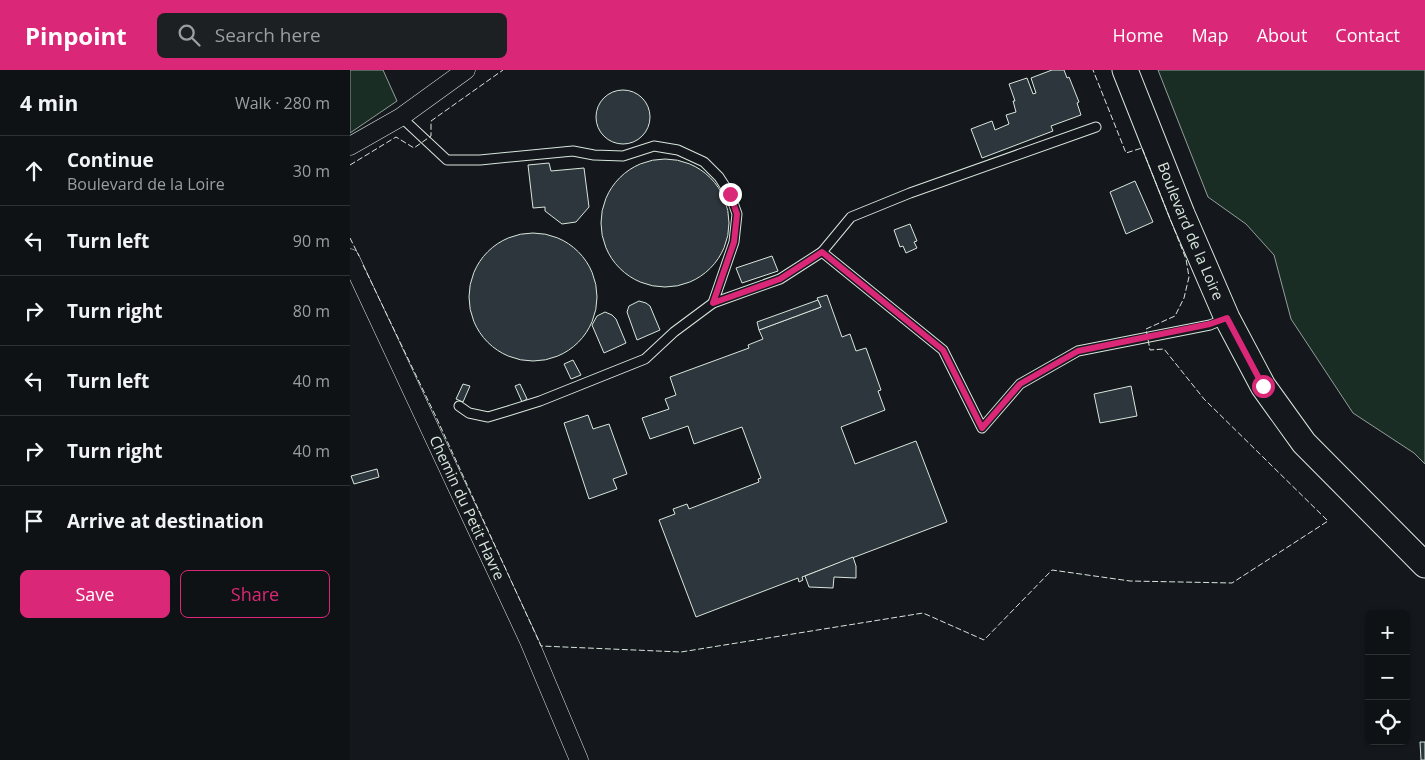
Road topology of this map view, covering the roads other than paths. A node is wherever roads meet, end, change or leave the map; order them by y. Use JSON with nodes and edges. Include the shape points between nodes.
{"nodes":[{"id":1,"x":466,"y":70,"type":"edge"},
{"id":2,"x":1125,"y":70,"type":"edge"},
{"id":3,"x":401,"y":116,"type":"junction"},
{"id":4,"x":1096,"y":127,"type":"dead end"},
{"id":5,"x":350,"y":146,"type":"edge"},
{"id":6,"x":822,"y":252,"type":"junction"},
{"id":7,"x":350,"y":258,"type":"edge"},
{"id":8,"x":713,"y":303,"type":"junction"},
{"id":9,"x":1227,"y":318,"type":"junction"},
{"id":10,"x":459,"y":406,"type":"dead end"},
{"id":11,"x":1425,"y":565,"type":"edge"},
{"id":12,"x":579,"y":760,"type":"edge"}],
"edges":[{"from":1,"to":3,"type":"street"},
{"from":2,"to":9,"type":"main road","name":"Boulevard de la Loire"},
{"from":3,"to":5,"type":"street"},
{"from":3,"to":8,"type":"lane","via":[[446,160],[573,151],[623,156],[654,146],[678,150],[704,162],[730,194],[737,214],[734,242]]},
{"from":4,"to":6,"type":"lane","via":[[851,217]]},
{"from":6,"to":8,"type":"lane","via":[[780,279]]},
{"from":6,"to":9,"type":"lane","via":[[943,350],[982,428],[1020,384],[1078,351]]},
{"from":7,"to":12,"type":"street","name":"Chemin du Petit Havre","via":[[529,641]]},
{"from":8,"to":10,"type":"lane","via":[[645,359],[540,401],[488,417],[469,413]]},
{"from":9,"to":11,"type":"main road","name":"Boulevard de la Loire","via":[[1263,386],[1304,443]]}]}
